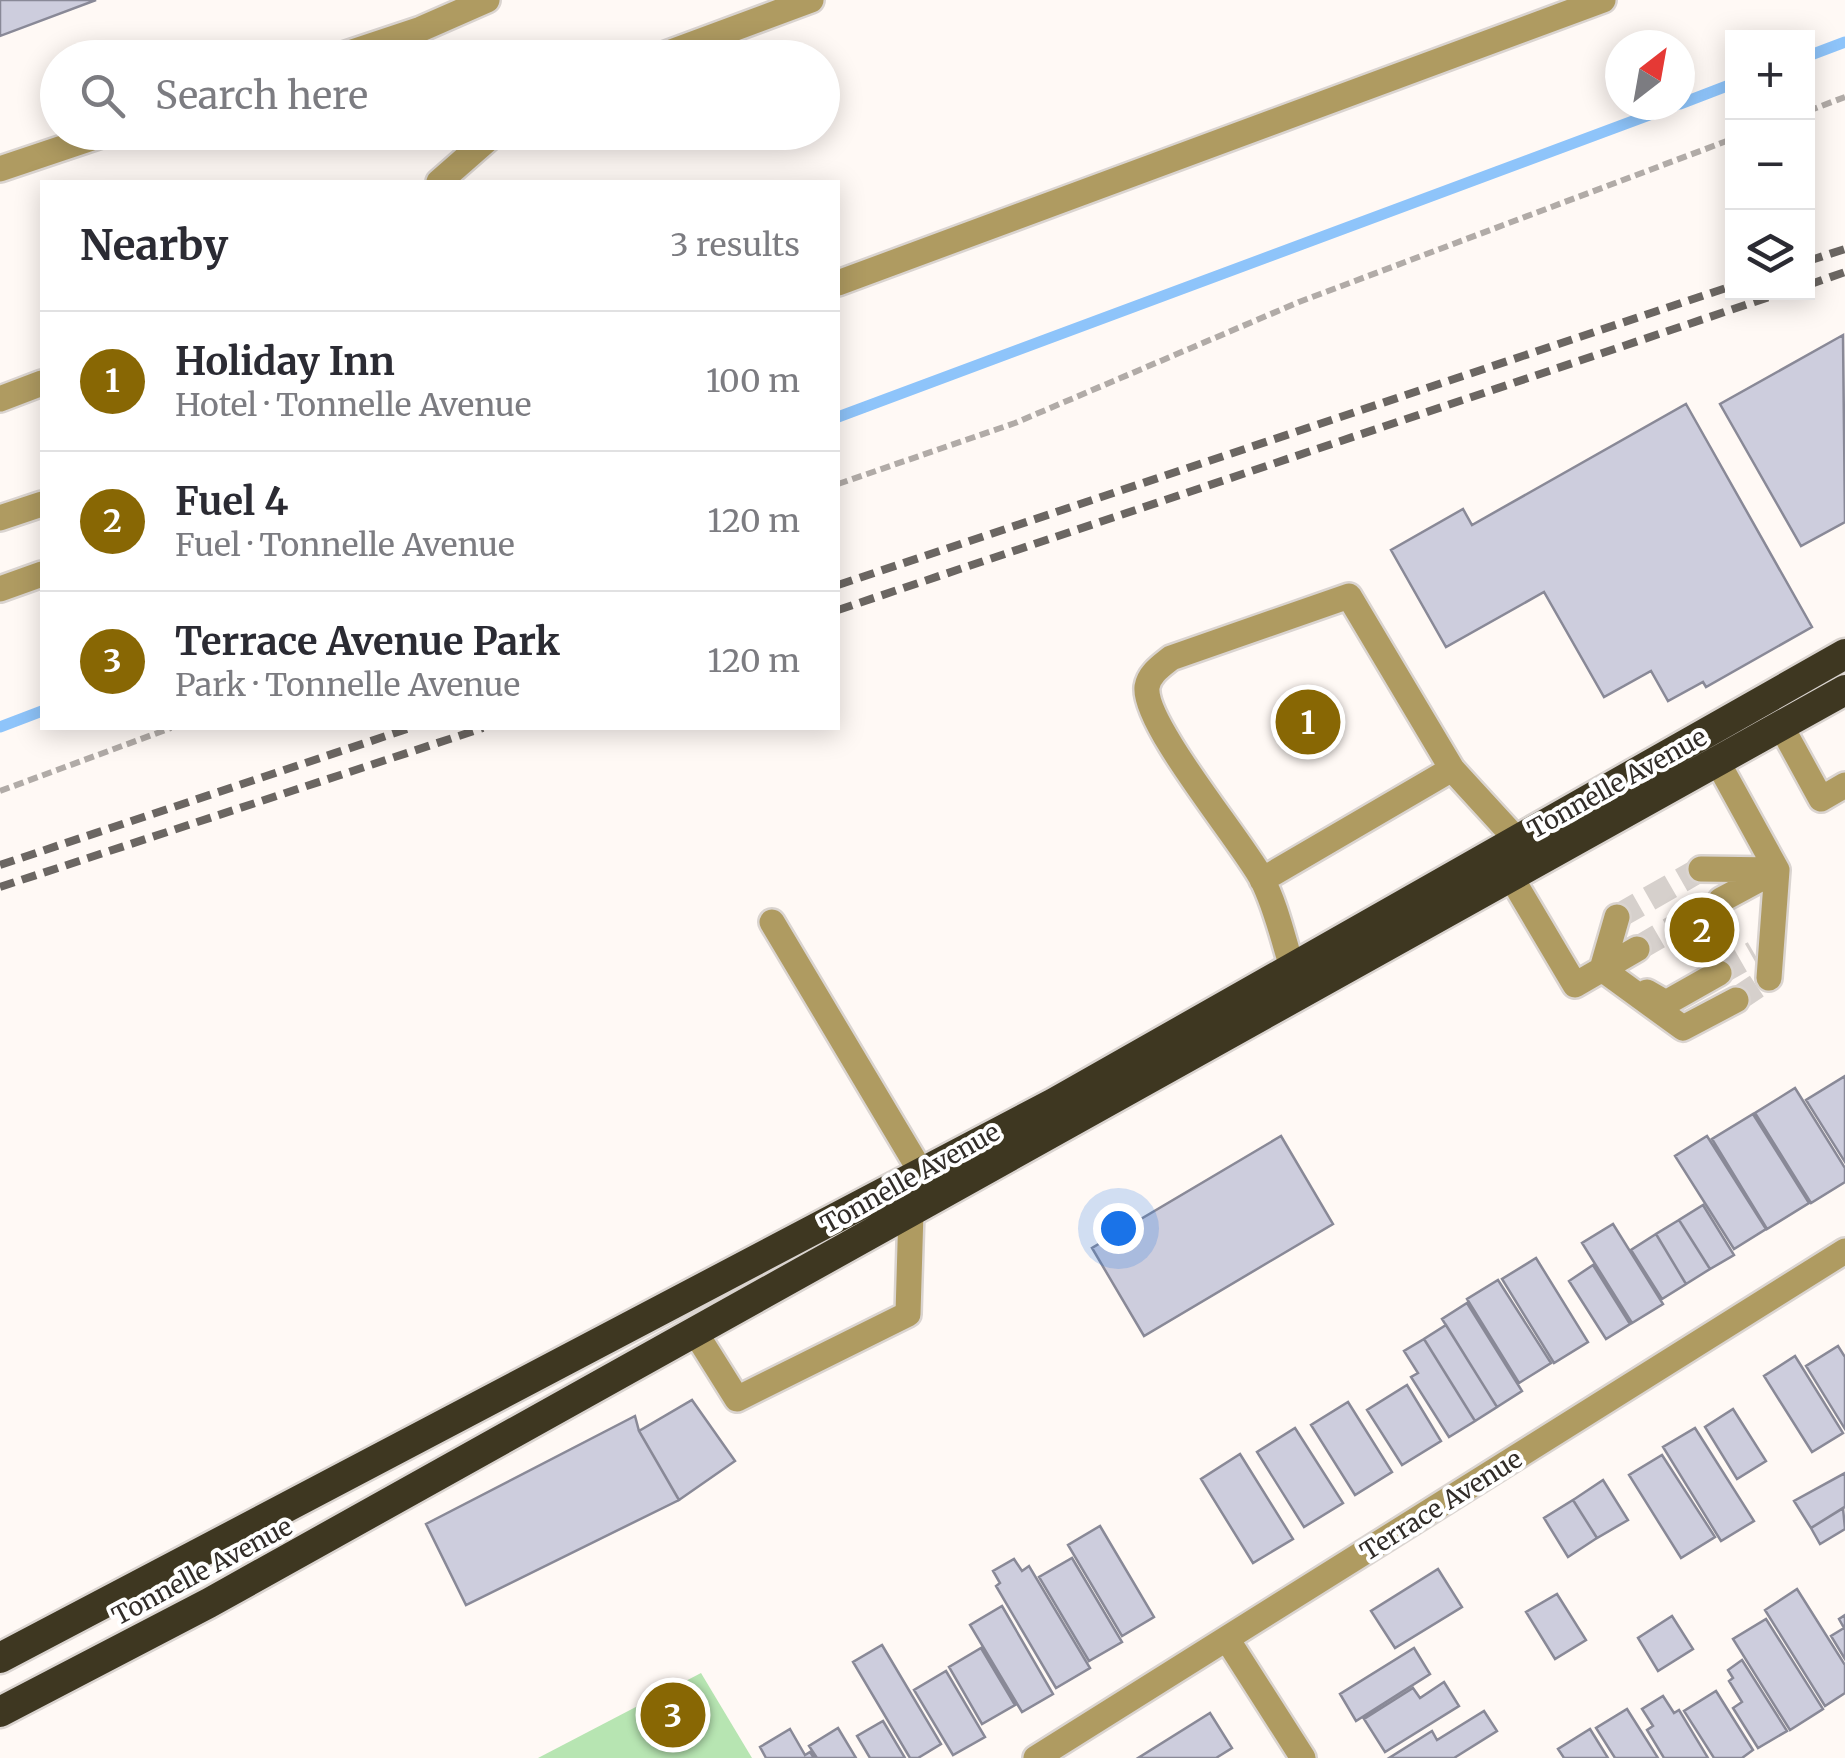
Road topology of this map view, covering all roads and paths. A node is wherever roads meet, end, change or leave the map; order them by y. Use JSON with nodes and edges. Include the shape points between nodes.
{"nodes":[{"id":1,"x":487,"y":0,"type":"edge"},
{"id":2,"x":810,"y":0,"type":"edge"},
{"id":3,"x":1604,"y":0,"type":"edge"},
{"id":4,"x":386,"y":40,"type":"edge"},
{"id":5,"x":703,"y":40,"type":"edge"},
{"id":6,"x":1845,"y":97,"type":"edge"},
{"id":7,"x":1815,"y":108,"type":"edge"},
{"id":8,"x":1725,"y":142,"type":"edge"},
{"id":9,"x":56,"y":150,"type":"edge"},
{"id":10,"x":475,"y":150,"type":"edge"},
{"id":11,"x":0,"y":169,"type":"edge"},
{"id":12,"x":441,"y":180,"type":"edge"},
{"id":13,"x":840,"y":283,"type":"edge"},
{"id":14,"x":40,"y":384,"type":"edge"},
{"id":15,"x":0,"y":398,"type":"edge"},
{"id":16,"x":840,"y":483,"type":"edge"},
{"id":17,"x":40,"y":505,"type":"edge"},
{"id":18,"x":0,"y":518,"type":"edge"},
{"id":19,"x":40,"y":575,"type":"edge"},
{"id":20,"x":0,"y":589,"type":"edge"},
{"id":21,"x":1845,"y":654,"type":"edge"},
{"id":22,"x":1845,"y":690,"type":"edge"},
{"id":23,"x":1781,"y":726,"type":"junction"},
{"id":24,"x":166,"y":730,"type":"edge"},
{"id":25,"x":1717,"y":762,"type":"junction"},
{"id":26,"x":1452,"y":769,"type":"junction"},
{"id":27,"x":1845,"y":785,"type":"edge"},
{"id":28,"x":0,"y":791,"type":"edge"},
{"id":29,"x":1517,"y":840,"type":"junction"},
{"id":30,"x":1701,"y":869,"type":"tunnel mouth"},
{"id":31,"x":1778,"y":870,"type":"junction"},
{"id":32,"x":1511,"y":877,"type":"junction"},
{"id":33,"x":1262,"y":880,"type":"junction"},
{"id":34,"x":1721,"y":900,"type":"tunnel mouth"},
{"id":35,"x":1617,"y":917,"type":"tunnel mouth"},
{"id":36,"x":772,"y":922,"type":"dead end"},
{"id":37,"x":1637,"y":950,"type":"tunnel mouth"},
{"id":38,"x":1754,"y":953,"type":"tunnel mouth"},
{"id":39,"x":1292,"y":968,"type":"junction"},
{"id":40,"x":1602,"y":969,"type":"junction"},
{"id":41,"x":1719,"y":973,"type":"tunnel mouth"},
{"id":42,"x":1770,"y":978,"type":"dead end"},
{"id":43,"x":1736,"y":1000,"type":"tunnel mouth"},
{"id":44,"x":921,"y":1172,"type":"junction"},
{"id":45,"x":911,"y":1212,"type":"junction"},
{"id":46,"x":1845,"y":1251,"type":"edge"},
{"id":47,"x":695,"y":1332,"type":"junction"},
{"id":48,"x":1227,"y":1639,"type":"junction"},
{"id":49,"x":0,"y":1658,"type":"edge"},
{"id":50,"x":0,"y":1712,"type":"edge"},
{"id":51,"x":1036,"y":1758,"type":"edge"},
{"id":52,"x":1304,"y":1758,"type":"edge"}],
"edges":[{"from":1,"to":4,"type":"street"},
{"from":2,"to":5,"type":"street"},
{"from":3,"to":13,"type":"street"},
{"from":6,"to":7,"type":"path"},
{"from":8,"to":16,"type":"path","via":[[1299,302],[1015,423]]},
{"from":9,"to":11,"type":"street"},
{"from":10,"to":12,"type":"street"},
{"from":14,"to":15,"type":"street"},
{"from":17,"to":18,"type":"street"},
{"from":19,"to":20,"type":"street"},
{"from":21,"to":29,"type":"highway","name":"Tonnelle Avenue"},
{"from":22,"to":23,"type":"highway","name":"Tonnelle Avenue"},
{"from":23,"to":25,"type":"highway","name":"Tonnelle Avenue"},
{"from":23,"to":27,"type":"street","via":[[1821,799]]},
{"from":24,"to":28,"type":"path"},
{"from":25,"to":31,"type":"street"},
{"from":25,"to":32,"type":"highway","name":"Tonnelle Avenue"},
{"from":26,"to":29,"type":"street"},
{"from":26,"to":33,"type":"street"},
{"from":26,"to":33,"type":"street","via":[[1349,596],[1171,658],[1147,685],[1149,702]]},
{"from":29,"to":39,"type":"highway","name":"Tonnelle Avenue"},
{"from":30,"to":31,"type":"street"},
{"from":31,"to":34,"type":"street"},
{"from":31,"to":38,"type":"street"},
{"from":31,"to":42,"type":"street"},
{"from":32,"to":40,"type":"street","via":[[1575,984]]},
{"from":32,"to":45,"type":"highway","name":"Tonnelle Avenue"},
{"from":33,"to":39,"type":"street"},
{"from":35,"to":40,"type":"street"},
{"from":36,"to":44,"type":"street"},
{"from":37,"to":40,"type":"street"},
{"from":39,"to":44,"type":"highway","name":"Tonnelle Avenue"},
{"from":40,"to":41,"type":"street","via":[[1666,1003]]},
{"from":40,"to":43,"type":"street","via":[[1683,1028]]},
{"from":44,"to":49,"type":"highway","name":"Tonnelle Avenue"},
{"from":45,"to":47,"type":"highway","name":"Tonnelle Avenue"},
{"from":45,"to":47,"type":"street","via":[[908,1314],[738,1399]]},
{"from":46,"to":48,"type":"street","name":"Terrace Avenue"},
{"from":47,"to":50,"type":"highway","name":"Tonnelle Avenue","via":[[208,1604]]},
{"from":48,"to":51,"type":"street","name":"Terrace Avenue"},
{"from":48,"to":52,"type":"street"}]}
